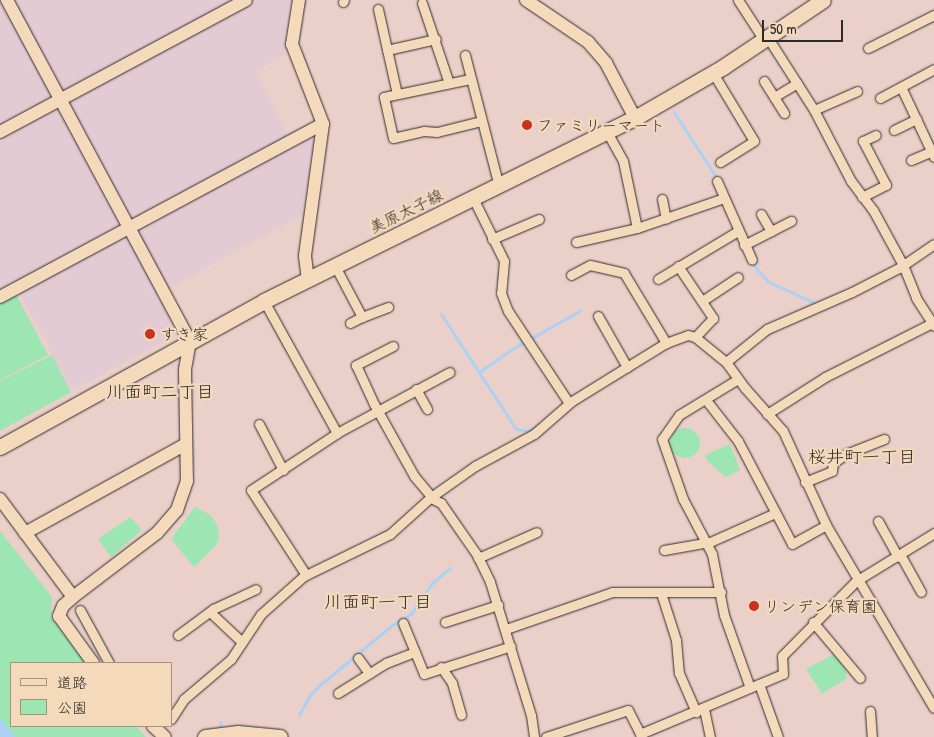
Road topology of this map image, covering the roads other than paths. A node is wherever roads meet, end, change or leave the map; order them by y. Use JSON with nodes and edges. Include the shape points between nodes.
{"nodes":[{"id":1,"x":7,"y":0,"type":"edge"},
{"id":2,"x":246,"y":0,"type":"edge"},
{"id":3,"x":299,"y":0,"type":"edge"},
{"id":4,"x":526,"y":0,"type":"edge"},
{"id":5,"x":738,"y":0,"type":"edge"},
{"id":6,"x":823,"y":0,"type":"edge"},
{"id":7,"x":422,"y":3,"type":"dead end"},
{"id":8,"x":378,"y":9,"type":"dead end"},
{"id":9,"x":934,"y":14,"type":"edge"},
{"id":10,"x":436,"y":39,"type":"junction"},
{"id":11,"x":766,"y":39,"type":"junction"},
{"id":12,"x":868,"y":48,"type":"dead end"},
{"id":13,"x":387,"y":50,"type":"junction"},
{"id":14,"x":465,"y":55,"type":"dead end"},
{"id":15,"x":934,"y":69,"type":"edge"},
{"id":16,"x":712,"y":73,"type":"junction"},
{"id":17,"x":470,"y":79,"type":"junction"},
{"id":18,"x":764,"y":81,"type":"dead end"},
{"id":19,"x":449,"y":83,"type":"junction"},
{"id":20,"x":797,"y":84,"type":"junction"},
{"id":21,"x":901,"y":87,"type":"junction"},
{"id":22,"x":857,"y":91,"type":"dead end"},
{"id":23,"x":397,"y":94,"type":"junction"},
{"id":24,"x":774,"y":97,"type":"junction"},
{"id":25,"x":880,"y":98,"type":"dead end"},
{"id":26,"x":60,"y":100,"type":"junction"},
{"id":27,"x":814,"y":110,"type":"junction"},
{"id":28,"x":784,"y":113,"type":"dead end"},
{"id":29,"x":635,"y":118,"type":"junction"},
{"id":30,"x":917,"y":119,"type":"junction"},
{"id":31,"x":481,"y":121,"type":"junction"},
{"id":32,"x":323,"y":124,"type":"junction"},
{"id":33,"x":894,"y":130,"type":"dead end"},
{"id":34,"x":0,"y":132,"type":"edge"},
{"id":35,"x":607,"y":132,"type":"junction"},
{"id":36,"x":876,"y":135,"type":"dead end"},
{"id":37,"x":933,"y":154,"type":"edge"},
{"id":38,"x":911,"y":160,"type":"dead end"},
{"id":39,"x":720,"y":162,"type":"dead end"},
{"id":40,"x":717,"y":181,"type":"dead end"},
{"id":41,"x":499,"y":186,"type":"junction"},
{"id":42,"x":473,"y":198,"type":"junction"},
{"id":43,"x":724,"y":198,"type":"junction"},
{"id":44,"x":862,"y":198,"type":"junction"},
{"id":45,"x":662,"y":199,"type":"dead end"},
{"id":46,"x":761,"y":214,"type":"dead end"},
{"id":47,"x":539,"y":219,"type":"dead end"},
{"id":48,"x":666,"y":219,"type":"junction"},
{"id":49,"x":791,"y":221,"type":"dead end"},
{"id":50,"x":129,"y":228,"type":"junction"},
{"id":51,"x":637,"y":228,"type":"junction"},
{"id":52,"x":738,"y":231,"type":"junction"},
{"id":53,"x":771,"y":231,"type":"junction"},
{"id":54,"x":492,"y":239,"type":"junction"},
{"id":55,"x":576,"y":242,"type":"dead end"},
{"id":56,"x":934,"y":244,"type":"edge"},
{"id":57,"x":744,"y":245,"type":"junction"},
{"id":58,"x":752,"y":260,"type":"dead end"},
{"id":59,"x":903,"y":265,"type":"junction"},
{"id":60,"x":335,"y":266,"type":"junction"},
{"id":61,"x":678,"y":266,"type":"junction"},
{"id":62,"x":571,"y":275,"type":"dead end"},
{"id":63,"x":738,"y":277,"type":"dead end"},
{"id":64,"x":308,"y":279,"type":"junction"},
{"id":65,"x":658,"y":279,"type":"dead end"},
{"id":66,"x":0,"y":297,"type":"edge"},
{"id":67,"x":264,"y":301,"type":"junction"},
{"id":68,"x":702,"y":302,"type":"junction"},
{"id":69,"x":388,"y":307,"type":"dead end"},
{"id":70,"x":598,"y":316,"type":"dead end"},
{"id":71,"x":362,"y":317,"type":"junction"},
{"id":72,"x":350,"y":323,"type":"dead end"},
{"id":73,"x":933,"y":324,"type":"edge"},
{"id":74,"x":695,"y":337,"type":"junction"},
{"id":75,"x":190,"y":342,"type":"junction"},
{"id":76,"x":666,"y":343,"type":"junction"},
{"id":77,"x":392,"y":346,"type":"dead end"},
{"id":78,"x":726,"y":362,"type":"junction"},
{"id":79,"x":627,"y":367,"type":"junction"},
{"id":80,"x":450,"y":372,"type":"dead end"},
{"id":81,"x":738,"y":379,"type":"junction"},
{"id":82,"x":416,"y":389,"type":"junction"},
{"id":83,"x":706,"y":400,"type":"junction"},
{"id":84,"x":570,"y":403,"type":"junction"},
{"id":85,"x":378,"y":409,"type":"junction"},
{"id":86,"x":427,"y":409,"type":"dead end"},
{"id":87,"x":767,"y":414,"type":"junction"},
{"id":88,"x":259,"y":424,"type":"dead end"},
{"id":89,"x":337,"y":432,"type":"junction"},
{"id":90,"x":884,"y":438,"type":"dead end"},
{"id":91,"x":186,"y":444,"type":"junction"},
{"id":92,"x":0,"y":447,"type":"edge"},
{"id":93,"x":283,"y":470,"type":"junction"},
{"id":94,"x":805,"y":482,"type":"junction"},
{"id":95,"x":431,"y":497,"type":"junction"},
{"id":96,"x":0,"y":499,"type":"edge"},
{"id":97,"x":775,"y":513,"type":"junction"},
{"id":98,"x":878,"y":521,"type":"dead end"},
{"id":99,"x":826,"y":525,"type":"junction"},
{"id":100,"x":537,"y":532,"type":"dead end"},
{"id":101,"x":25,"y":533,"type":"junction"},
{"id":102,"x":934,"y":533,"type":"edge"},
{"id":103,"x":706,"y":543,"type":"junction"},
{"id":104,"x":664,"y":550,"type":"dead end"},
{"id":105,"x":899,"y":556,"type":"junction"},
{"id":106,"x":478,"y":558,"type":"junction"},
{"id":107,"x":306,"y":576,"type":"junction"},
{"id":108,"x":858,"y":580,"type":"junction"},
{"id":109,"x":256,"y":589,"type":"dead end"},
{"id":110,"x":721,"y":592,"type":"junction"},
{"id":111,"x":921,"y":592,"type":"dead end"},
{"id":112,"x":661,"y":593,"type":"junction"},
{"id":113,"x":73,"y":597,"type":"junction"},
{"id":114,"x":498,"y":605,"type":"junction"},
{"id":115,"x":80,"y":610,"type":"dead end"},
{"id":116,"x":210,"y":612,"type":"junction"},
{"id":117,"x":445,"y":622,"type":"dead end"},
{"id":118,"x":813,"y":622,"type":"junction"},
{"id":119,"x":403,"y":623,"type":"dead end"},
{"id":120,"x":506,"y":629,"type":"junction"},
{"id":121,"x":178,"y":636,"type":"dead end"},
{"id":122,"x":242,"y":642,"type":"junction"},
{"id":123,"x":511,"y":646,"type":"junction"},
{"id":124,"x":416,"y":652,"type":"junction"},
{"id":125,"x":358,"y":658,"type":"dead end"},
{"id":126,"x":92,"y":662,"type":"edge"},
{"id":127,"x":108,"y":662,"type":"edge"},
{"id":128,"x":441,"y":667,"type":"junction"},
{"id":129,"x":369,"y":673,"type":"junction"},
{"id":130,"x":860,"y":678,"type":"dead end"},
{"id":131,"x":759,"y":684,"type":"junction"},
{"id":132,"x":750,"y":688,"type":"junction"},
{"id":133,"x":338,"y":693,"type":"dead end"},
{"id":134,"x":934,"y":708,"type":"edge"},
{"id":135,"x":700,"y":710,"type":"junction"},
{"id":136,"x":870,"y":711,"type":"dead end"},
{"id":137,"x":461,"y":715,"type":"dead end"},
{"id":138,"x":172,"y":717,"type":"edge"},
{"id":139,"x":205,"y":737,"type":"edge"},
{"id":140,"x":280,"y":737,"type":"edge"},
{"id":141,"x":534,"y":737,"type":"edge"},
{"id":142,"x":546,"y":737,"type":"edge"},
{"id":143,"x":710,"y":737,"type":"edge"},
{"id":144,"x":778,"y":737,"type":"edge"},
{"id":145,"x":872,"y":737,"type":"edge"}],
"edges":[{"from":1,"to":26,"type":"street"},
{"from":2,"to":26,"type":"street"},
{"from":3,"to":32,"type":"street","via":[[292,44]]},
{"from":4,"to":29,"type":"street","via":[[588,42],[606,63]]},
{"from":5,"to":11,"type":"street"},
{"from":6,"to":11,"type":"main road","name":"美原太子線"},
{"from":7,"to":10,"type":"street"},
{"from":8,"to":13,"type":"street"},
{"from":9,"to":12,"type":"street"},
{"from":10,"to":13,"type":"street"},
{"from":10,"to":19,"type":"street"},
{"from":11,"to":16,"type":"main road","name":"美原太子線"},
{"from":11,"to":20,"type":"street"},
{"from":13,"to":23,"type":"street"},
{"from":14,"to":17,"type":"street"},
{"from":15,"to":21,"type":"street"},
{"from":16,"to":29,"type":"main road","name":"美原太子線"},
{"from":16,"to":39,"type":"street","via":[[754,140]]},
{"from":17,"to":19,"type":"street"},
{"from":17,"to":31,"type":"street"},
{"from":18,"to":24,"type":"street"},
{"from":19,"to":23,"type":"street"},
{"from":20,"to":24,"type":"street"},
{"from":20,"to":27,"type":"street"},
{"from":21,"to":25,"type":"street"},
{"from":21,"to":30,"type":"street"},
{"from":22,"to":27,"type":"street"},
{"from":23,"to":31,"type":"street","via":[[384,97],[393,138]]},
{"from":24,"to":28,"type":"street"},
{"from":26,"to":34,"type":"street"},
{"from":26,"to":50,"type":"street"},
{"from":27,"to":44,"type":"street","via":[[838,160]]},
{"from":29,"to":35,"type":"main road","name":"美原太子線"},
{"from":30,"to":33,"type":"street"},
{"from":30,"to":37,"type":"street"},
{"from":31,"to":41,"type":"street"},
{"from":32,"to":50,"type":"street"},
{"from":32,"to":64,"type":"street","via":[[305,256]]},
{"from":35,"to":41,"type":"main road","name":"美原太子線"},
{"from":35,"to":51,"type":"street","via":[[623,161]]},
{"from":36,"to":44,"type":"street","via":[[863,141],[886,185]]},
{"from":37,"to":38,"type":"street"},
{"from":40,"to":43,"type":"street"},
{"from":41,"to":42,"type":"main road","name":"美原太子線"},
{"from":42,"to":54,"type":"street"},
{"from":42,"to":60,"type":"main road","name":"美原太子線"},
{"from":43,"to":48,"type":"street"},
{"from":43,"to":52,"type":"street"},
{"from":44,"to":59,"type":"street","via":[[873,210]]},
{"from":45,"to":48,"type":"street"},
{"from":46,"to":53,"type":"street"},
{"from":47,"to":54,"type":"street"},
{"from":48,"to":51,"type":"street"},
{"from":49,"to":53,"type":"street"},
{"from":50,"to":66,"type":"street"},
{"from":50,"to":75,"type":"street"},
{"from":51,"to":55,"type":"street"},
{"from":52,"to":57,"type":"street"},
{"from":52,"to":61,"type":"street"},
{"from":53,"to":57,"type":"street"},
{"from":54,"to":84,"type":"street","via":[[504,261],[501,293],[508,311]]},
{"from":56,"to":59,"type":"street"},
{"from":57,"to":58,"type":"street"},
{"from":59,"to":73,"type":"street","via":[[916,298]]},
{"from":59,"to":78,"type":"street","via":[[852,292],[767,329]]},
{"from":60,"to":64,"type":"main road","name":"美原太子線"},
{"from":60,"to":71,"type":"street"},
{"from":61,"to":65,"type":"street"},
{"from":61,"to":68,"type":"street"},
{"from":62,"to":76,"type":"street","via":[[590,265],[624,273]]},
{"from":63,"to":68,"type":"street"},
{"from":64,"to":67,"type":"main road","name":"美原太子線"},
{"from":67,"to":75,"type":"main road","name":"美原太子線"},
{"from":67,"to":89,"type":"street"},
{"from":68,"to":74,"type":"street","via":[[713,318]]},
{"from":69,"to":71,"type":"street"},
{"from":70,"to":79,"type":"street"},
{"from":71,"to":72,"type":"street"},
{"from":73,"to":87,"type":"street","via":[[825,377]]},
{"from":74,"to":76,"type":"street","via":[[688,335]]},
{"from":74,"to":78,"type":"street"},
{"from":75,"to":91,"type":"street","via":[[185,370]]},
{"from":75,"to":92,"type":"main road","name":"美原太子線"},
{"from":76,"to":79,"type":"street"},
{"from":77,"to":85,"type":"street","via":[[356,365]]},
{"from":78,"to":81,"type":"street"},
{"from":79,"to":84,"type":"street"},
{"from":80,"to":82,"type":"street"},
{"from":81,"to":83,"type":"street"},
{"from":81,"to":87,"type":"street"},
{"from":82,"to":85,"type":"street"},
{"from":82,"to":86,"type":"street"},
{"from":83,"to":97,"type":"street","via":[[738,441]]},
{"from":83,"to":103,"type":"street","via":[[680,415],[662,439],[683,499]]},
{"from":84,"to":95,"type":"street","via":[[534,434],[475,466]]},
{"from":85,"to":89,"type":"street"},
{"from":85,"to":95,"type":"street","via":[[414,476]]},
{"from":87,"to":94,"type":"street","via":[[783,431]]},
{"from":88,"to":93,"type":"street"},
{"from":89,"to":93,"type":"street"},
{"from":90,"to":94,"type":"street","via":[[846,454],[833,463],[832,471]]},
{"from":91,"to":101,"type":"street"},
{"from":91,"to":113,"type":"street","via":[[187,481],[177,510],[157,533]]},
{"from":93,"to":107,"type":"street","via":[[251,490]]},
{"from":94,"to":99,"type":"street"},
{"from":95,"to":106,"type":"street","via":[[441,503]]},
{"from":95,"to":107,"type":"street","via":[[390,534]]},
{"from":96,"to":101,"type":"street"},
{"from":97,"to":99,"type":"street","via":[[792,544]]},
{"from":97,"to":103,"type":"street"},
{"from":98,"to":105,"type":"street"},
{"from":99,"to":108,"type":"street"},
{"from":100,"to":106,"type":"street"},
{"from":101,"to":113,"type":"street"},
{"from":102,"to":105,"type":"street"},
{"from":103,"to":104,"type":"street"},
{"from":103,"to":110,"type":"street"},
{"from":105,"to":108,"type":"street"},
{"from":105,"to":111,"type":"street"},
{"from":106,"to":114,"type":"street"},
{"from":107,"to":122,"type":"street","via":[[261,614]]},
{"from":108,"to":118,"type":"street"},
{"from":108,"to":134,"type":"street"},
{"from":109,"to":116,"type":"street"},
{"from":110,"to":112,"type":"street"},
{"from":110,"to":132,"type":"street","via":[[724,615]]},
{"from":112,"to":120,"type":"street","via":[[612,592]]},
{"from":112,"to":135,"type":"street","via":[[676,640],[679,673]]},
{"from":113,"to":126,"type":"street","via":[[63,606],[59,616]]},
{"from":114,"to":117,"type":"street"},
{"from":114,"to":120,"type":"street"},
{"from":115,"to":127,"type":"street"},
{"from":116,"to":121,"type":"street"},
{"from":116,"to":122,"type":"street"},
{"from":118,"to":130,"type":"street"},
{"from":118,"to":131,"type":"street","via":[[782,656],[784,674]]},
{"from":119,"to":124,"type":"street"},
{"from":120,"to":123,"type":"street"},
{"from":122,"to":138,"type":"street","via":[[231,659],[184,698]]},
{"from":123,"to":128,"type":"street"},
{"from":123,"to":141,"type":"street"},
{"from":124,"to":128,"type":"street","via":[[424,674]]},
{"from":124,"to":129,"type":"street"},
{"from":125,"to":129,"type":"street"},
{"from":128,"to":137,"type":"street","via":[[452,683]]},
{"from":129,"to":133,"type":"street"},
{"from":131,"to":132,"type":"street"},
{"from":131,"to":144,"type":"street"},
{"from":132,"to":135,"type":"street"},
{"from":135,"to":142,"type":"street","via":[[640,734],[628,710]]},
{"from":135,"to":143,"type":"street"},
{"from":136,"to":145,"type":"street"},
{"from":139,"to":140,"type":"main road","via":[[238,733]]}]}
